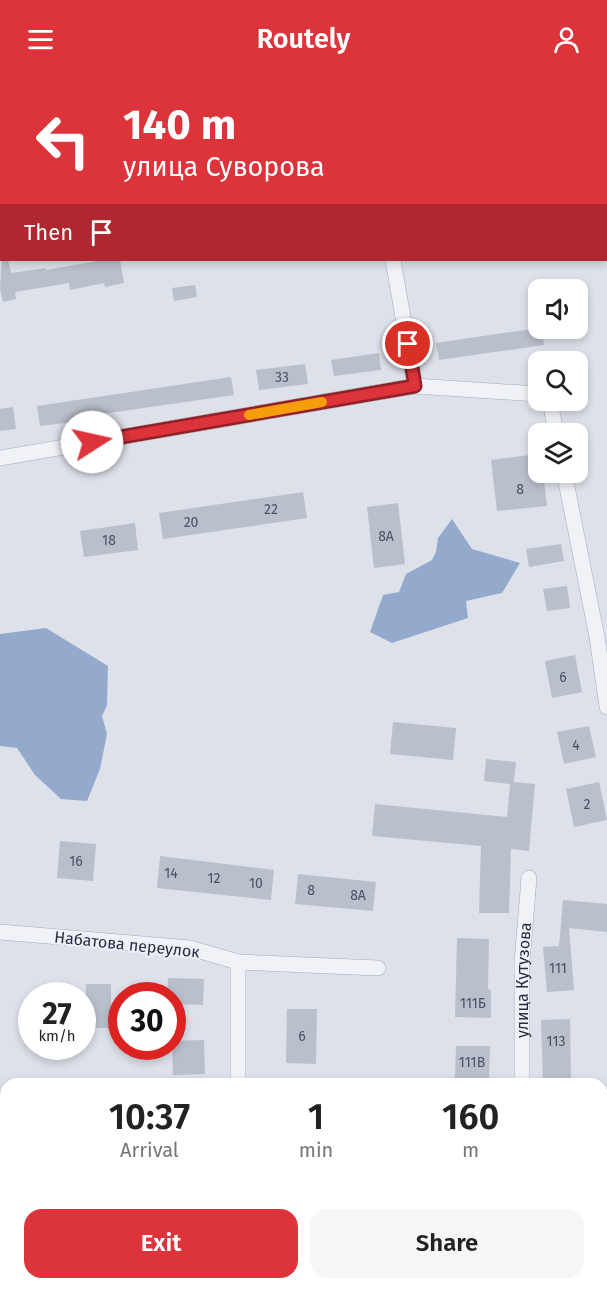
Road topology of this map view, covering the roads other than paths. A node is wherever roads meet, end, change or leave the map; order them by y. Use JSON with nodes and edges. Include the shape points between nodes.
{"nodes":[{"id":1,"x":393,"y":261,"type":"edge"},
{"id":2,"x":415,"y":386,"type":"junction"},
{"id":3,"x":528,"y":393,"type":"edge"},
{"id":4,"x":0,"y":458,"type":"edge"},
{"id":5,"x":566,"y":483,"type":"edge"},
{"id":6,"x":607,"y":707,"type":"edge"},
{"id":7,"x":529,"y":878,"type":"dead end"},
{"id":8,"x":0,"y":932,"type":"edge"},
{"id":9,"x":238,"y":962,"type":"junction"},
{"id":10,"x":378,"y":968,"type":"dead end"},
{"id":11,"x":238,"y":1078,"type":"edge"},
{"id":12,"x":522,"y":1078,"type":"edge"}],
"edges":[{"from":1,"to":2,"type":"street"},
{"from":2,"to":3,"type":"street"},
{"from":2,"to":4,"type":"street"},
{"from":5,"to":6,"type":"street"},
{"from":7,"to":12,"type":"street","name":"улица Кутузова","via":[[522,962]]},
{"from":8,"to":9,"type":"street","name":"Набатова переулок","via":[[190,948]]},
{"from":9,"to":10,"type":"street","name":"Набатова переулок"},
{"from":9,"to":11,"type":"street"}]}
